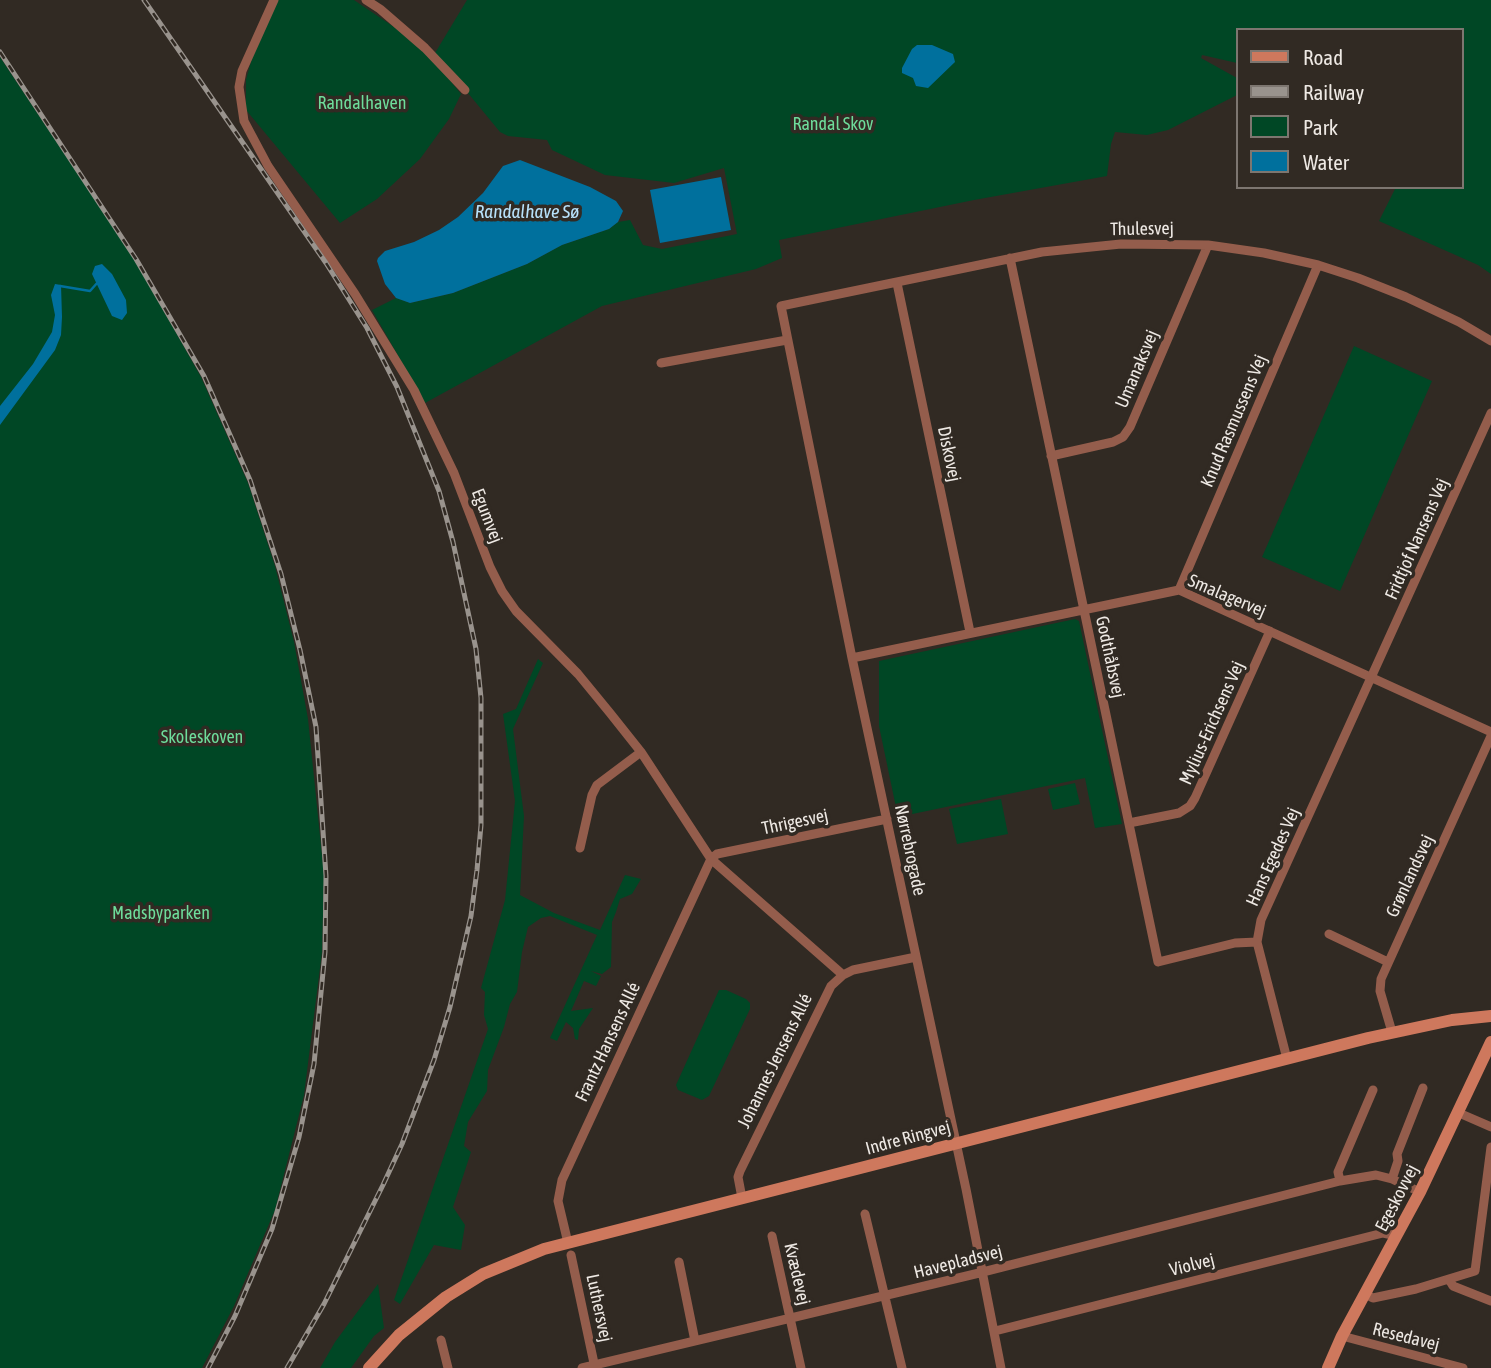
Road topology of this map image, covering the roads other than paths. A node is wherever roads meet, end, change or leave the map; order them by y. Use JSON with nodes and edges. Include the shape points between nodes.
{"nodes":[{"id":1,"x":274,"y":0,"type":"edge"},
{"id":2,"x":366,"y":0,"type":"edge"},
{"id":3,"x":464,"y":90,"type":"dead end"},
{"id":4,"x":1208,"y":245,"type":"junction"},
{"id":5,"x":1010,"y":258,"type":"junction"},
{"id":6,"x":1318,"y":265,"type":"junction"},
{"id":7,"x":897,"y":283,"type":"junction"},
{"id":8,"x":781,"y":306,"type":"joint"},
{"id":9,"x":787,"y":340,"type":"junction"},
{"id":10,"x":1491,"y":341,"type":"edge"},
{"id":11,"x":661,"y":363,"type":"dead end"},
{"id":12,"x":1491,"y":413,"type":"edge"},
{"id":13,"x":1051,"y":456,"type":"junction"},
{"id":14,"x":1179,"y":590,"type":"junction"},
{"id":15,"x":1084,"y":609,"type":"junction"},
{"id":16,"x":1270,"y":631,"type":"junction"},
{"id":17,"x":970,"y":632,"type":"junction"},
{"id":18,"x":852,"y":658,"type":"junction"},
{"id":19,"x":1371,"y":677,"type":"junction"},
{"id":20,"x":1491,"y":734,"type":"edge"},
{"id":21,"x":641,"y":752,"type":"junction"},
{"id":22,"x":887,"y":819,"type":"junction"},
{"id":23,"x":1129,"y":823,"type":"junction"},
{"id":24,"x":580,"y":848,"type":"dead end"},
{"id":25,"x":711,"y":859,"type":"junction"},
{"id":26,"x":1329,"y":934,"type":"dead end"},
{"id":27,"x":1257,"y":942,"type":"junction"},
{"id":28,"x":916,"y":957,"type":"junction"},
{"id":29,"x":1388,"y":962,"type":"junction"},
{"id":30,"x":843,"y":975,"type":"junction"},
{"id":31,"x":1491,"y":1016,"type":"edge"},
{"id":32,"x":1392,"y":1032,"type":"junction"},
{"id":33,"x":1491,"y":1042,"type":"edge"},
{"id":34,"x":1287,"y":1059,"type":"junction"},
{"id":35,"x":1423,"y":1088,"type":"dead end"},
{"id":36,"x":1373,"y":1090,"type":"dead end"},
{"id":37,"x":1459,"y":1113,"type":"junction"},
{"id":38,"x":1491,"y":1127,"type":"edge"},
{"id":39,"x":954,"y":1144,"type":"junction"},
{"id":40,"x":1491,"y":1147,"type":"edge"},
{"id":41,"x":1391,"y":1179,"type":"junction"},
{"id":42,"x":1340,"y":1181,"type":"junction"},
{"id":43,"x":1420,"y":1192,"type":"junction"},
{"id":44,"x":742,"y":1198,"type":"junction"},
{"id":45,"x":865,"y":1214,"type":"dead end"},
{"id":46,"x":772,"y":1236,"type":"dead end"},
{"id":47,"x":1397,"y":1236,"type":"junction"},
{"id":48,"x":569,"y":1249,"type":"junction"},
{"id":49,"x":679,"y":1262,"type":"dead end"},
{"id":50,"x":982,"y":1273,"type":"junction"},
{"id":51,"x":1450,"y":1281,"type":"junction"},
{"id":52,"x":1366,"y":1294,"type":"junction"},
{"id":53,"x":885,"y":1297,"type":"junction"},
{"id":54,"x":1491,"y":1301,"type":"edge"},
{"id":55,"x":791,"y":1319,"type":"junction"},
{"id":56,"x":995,"y":1331,"type":"junction"},
{"id":57,"x":1342,"y":1336,"type":"junction"},
{"id":58,"x":441,"y":1340,"type":"dead end"},
{"id":59,"x":695,"y":1341,"type":"junction"},
{"id":60,"x":595,"y":1366,"type":"edge"},
{"id":61,"x":369,"y":1368,"type":"edge"},
{"id":62,"x":448,"y":1368,"type":"edge"},
{"id":63,"x":582,"y":1368,"type":"edge"},
{"id":64,"x":802,"y":1368,"type":"edge"},
{"id":65,"x":902,"y":1368,"type":"edge"},
{"id":66,"x":1001,"y":1368,"type":"edge"},
{"id":67,"x":1328,"y":1368,"type":"edge"},
{"id":68,"x":1463,"y":1368,"type":"edge"}],
"edges":[{"from":1,"to":21,"type":"street","name":"Egumvej","via":[[246,60],[239,87],[244,121],[253,141],[414,390],[454,473],[502,592],[578,674]]},
{"from":2,"to":3,"type":"street","via":[[425,48]]},
{"from":4,"to":5,"type":"street","name":"Thulesvej","via":[[1121,244]]},
{"from":4,"to":6,"type":"street","name":"Thulesvej"},
{"from":4,"to":13,"type":"street","name":"Umanaksvej","via":[[1130,427],[1113,442]]},
{"from":5,"to":7,"type":"street","name":"Thulesvej"},
{"from":5,"to":13,"type":"street","name":"Godthåbsvej"},
{"from":6,"to":10,"type":"street","name":"Thulesvej","via":[[1406,296]]},
{"from":6,"to":14,"type":"street","name":"Knud Rasmussens Vej"},
{"from":7,"to":8,"type":"street","name":"Thulesvej"},
{"from":7,"to":17,"type":"street","name":"Diskovej"},
{"from":8,"to":9,"type":"street","name":"Nørrebrogade"},
{"from":9,"to":11,"type":"street"},
{"from":9,"to":18,"type":"street","name":"Nørrebrogade"},
{"from":12,"to":19,"type":"street","name":"Fridtjof Nansens Vej"},
{"from":13,"to":15,"type":"street","name":"Godthåbsvej"},
{"from":14,"to":15,"type":"street","name":"Smalagervej"},
{"from":14,"to":16,"type":"street","name":"Smalagervej"},
{"from":15,"to":17,"type":"street","name":"Smalagervej"},
{"from":15,"to":23,"type":"street","name":"Godthåbsvej"},
{"from":16,"to":19,"type":"street","name":"Smalagervej"},
{"from":16,"to":23,"type":"street","name":"Mylius-Erichsens Vej","via":[[1195,798],[1179,813]]},
{"from":17,"to":18,"type":"street","name":"Smalagervej"},
{"from":18,"to":22,"type":"street","name":"Nørrebrogade"},
{"from":19,"to":20,"type":"street","name":"Smalagervej"},
{"from":19,"to":27,"type":"street","name":"Hans Egedes Vej","via":[[1261,920]]},
{"from":20,"to":29,"type":"street","name":"Grønlandsvej"},
{"from":21,"to":24,"type":"street","via":[[597,785]]},
{"from":21,"to":25,"type":"street","name":"Egumvej"},
{"from":22,"to":25,"type":"street","name":"Thrigesvej","via":[[717,854]]},
{"from":22,"to":28,"type":"street","name":"Nørrebrogade"},
{"from":23,"to":27,"type":"street","name":"Godthåbsvej","via":[[1158,962],[1234,943]]},
{"from":25,"to":30,"type":"street","name":"Egumvej"},
{"from":25,"to":48,"type":"street","name":"Frantz Hansens Allé","via":[[562,1180],[558,1201]]},
{"from":26,"to":29,"type":"street"},
{"from":27,"to":34,"type":"street","name":"Hans Egedes Vej"},
{"from":28,"to":30,"type":"street"},
{"from":28,"to":39,"type":"street","name":"Nørrebrogade"},
{"from":29,"to":32,"type":"street","name":"Grønlandsvej","via":[[1380,991]]},
{"from":30,"to":44,"type":"street","name":"Johannes Jensens Allé","via":[[824,996],[740,1171]]},
{"from":31,"to":32,"type":"street","name":"Indre Ringvej"},
{"from":32,"to":34,"type":"street","name":"Indre Ringvej"},
{"from":33,"to":37,"type":"street","name":"Egeskovvej"},
{"from":34,"to":39,"type":"street","name":"Indre Ringvej"},
{"from":35,"to":41,"type":"street"},
{"from":36,"to":42,"type":"street","via":[[1338,1172]]},
{"from":37,"to":38,"type":"street"},
{"from":37,"to":43,"type":"street","name":"Egeskovvej"},
{"from":39,"to":44,"type":"street","name":"Indre Ringvej"},
{"from":39,"to":50,"type":"street","name":"Nørrebrogade"},
{"from":40,"to":51,"type":"street","via":[[1475,1271]]},
{"from":41,"to":42,"type":"street","name":"Havepladsvej","via":[[1376,1175]]},
{"from":41,"to":43,"type":"street","name":"Havepladsvej"},
{"from":42,"to":50,"type":"street","name":"Havepladsvej"},
{"from":43,"to":47,"type":"street","name":"Egeskovvej"},
{"from":44,"to":48,"type":"street","name":"Indre Ringvej"},
{"from":45,"to":53,"type":"street"},
{"from":46,"to":55,"type":"street","name":"Kvædevej"},
{"from":47,"to":52,"type":"street","name":"Egeskovvej"},
{"from":47,"to":56,"type":"street","name":"Violvej","via":[[1383,1233]]},
{"from":48,"to":60,"type":"street","name":"Luthersvej"},
{"from":48,"to":61,"type":"street","name":"Indre Ringvej","via":[[514,1260],[483,1274],[399,1335]]},
{"from":49,"to":59,"type":"street"},
{"from":50,"to":53,"type":"street","name":"Havepladsvej"},
{"from":50,"to":56,"type":"street","name":"Nørrebrogade"},
{"from":51,"to":52,"type":"street","via":[[1373,1298]]},
{"from":51,"to":54,"type":"street"},
{"from":52,"to":57,"type":"street","name":"Egeskovvej"},
{"from":53,"to":55,"type":"street","name":"Havepladsvej"},
{"from":53,"to":65,"type":"street"},
{"from":55,"to":59,"type":"street","name":"Havepladsvej"},
{"from":55,"to":64,"type":"street","name":"Kvædevej"},
{"from":56,"to":66,"type":"street","name":"Nørrebrogade"},
{"from":57,"to":67,"type":"street","name":"Egeskovvej"},
{"from":57,"to":68,"type":"street","name":"Resedavej"},
{"from":58,"to":62,"type":"street"},
{"from":59,"to":60,"type":"street","name":"Havepladsvej"},
{"from":60,"to":63,"type":"street","name":"Havepladsvej"}]}
